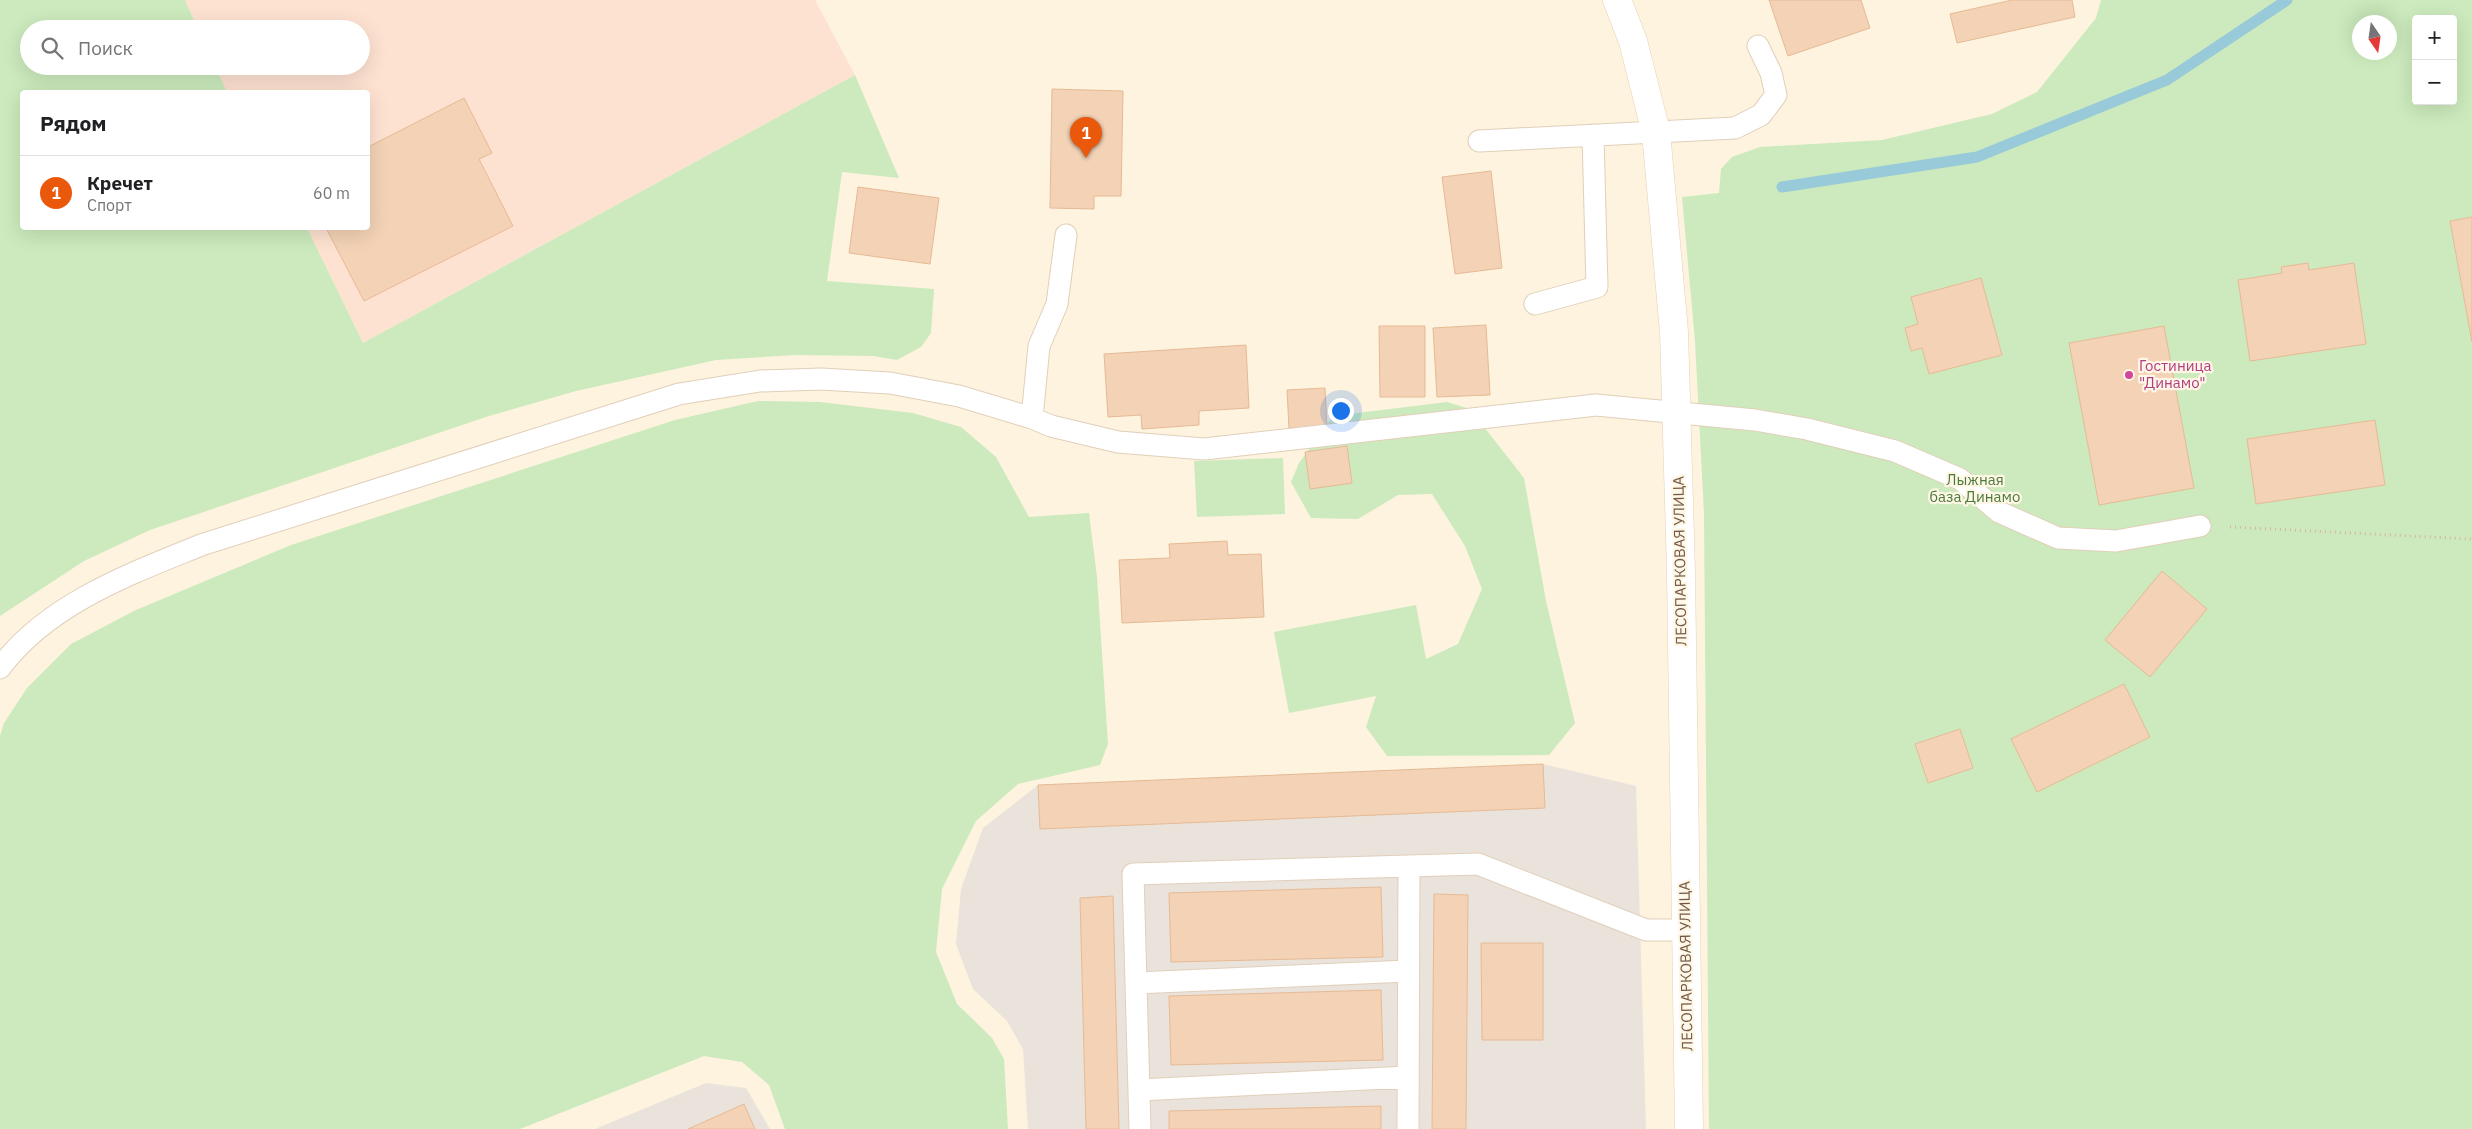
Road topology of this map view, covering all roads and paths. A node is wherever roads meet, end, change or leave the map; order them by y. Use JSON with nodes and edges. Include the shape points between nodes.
{"nodes":[{"id":1,"x":1618,"y":0,"type":"edge"},
{"id":2,"x":1758,"y":46,"type":"dead end"},
{"id":3,"x":1656,"y":132,"type":"junction"},
{"id":4,"x":1593,"y":135,"type":"junction"},
{"id":5,"x":1479,"y":141,"type":"dead end"},
{"id":6,"x":1066,"y":235,"type":"dead end"},
{"id":7,"x":1535,"y":304,"type":"dead end"},
{"id":8,"x":1677,"y":412,"type":"junction"},
{"id":9,"x":1032,"y":418,"type":"junction"},
{"id":10,"x":2200,"y":526,"type":"joint"},
{"id":11,"x":2472,"y":539,"type":"edge"},
{"id":12,"x":0,"y":668,"type":"edge"},
{"id":13,"x":1408,"y":866,"type":"junction"},
{"id":14,"x":1685,"y":930,"type":"junction"},
{"id":15,"x":1408,"y":971,"type":"junction"},
{"id":16,"x":1136,"y":983,"type":"junction"},
{"id":17,"x":1408,"y":1077,"type":"junction"},
{"id":18,"x":1139,"y":1090,"type":"junction"},
{"id":19,"x":1140,"y":1129,"type":"edge"},
{"id":20,"x":1408,"y":1129,"type":"edge"},
{"id":21,"x":1689,"y":1129,"type":"edge"}],
"edges":[{"from":1,"to":3,"type":"street","name":"ЛЕСОПАРКОВАЯ УЛИЦА","via":[[1633,41]]},
{"from":2,"to":3,"type":"lane","via":[[1772,73],[1776,95],[1761,115],[1734,128]]},
{"from":3,"to":4,"type":"lane"},
{"from":3,"to":8,"type":"street","name":"ЛЕСОПАРКОВАЯ УЛИЦА","via":[[1673,313]]},
{"from":4,"to":5,"type":"lane"},
{"from":4,"to":7,"type":"lane","via":[[1597,287]]},
{"from":6,"to":9,"type":"lane","via":[[1057,304],[1038,346]]},
{"from":8,"to":9,"type":"lane","via":[[1596,405],[1204,449],[1118,442],[1051,426]]},
{"from":8,"to":10,"type":"lane","via":[[1807,429],[1895,451],[1960,479],[1999,512],[2058,538],[2116,541]]},
{"from":8,"to":14,"type":"street","name":"ЛЕСОПАРКОВАЯ УЛИЦА","via":[[1682,572]]},
{"from":9,"to":12,"type":"lane","via":[[959,396],[890,383],[821,378],[760,380],[679,394],[201,545],[82,600],[34,631]]},
{"from":10,"to":11,"type":"path"},
{"from":13,"to":14,"type":"lane","via":[[1478,864],[1646,930]]},
{"from":13,"to":15,"type":"lane"},
{"from":13,"to":16,"type":"lane","via":[[1133,874]]},
{"from":14,"to":21,"type":"street","name":"ЛЕСОПАРКОВАЯ УЛИЦА"},
{"from":15,"to":16,"type":"lane"},
{"from":15,"to":17,"type":"lane"},
{"from":16,"to":18,"type":"lane"},
{"from":17,"to":18,"type":"lane"},
{"from":17,"to":20,"type":"lane"},
{"from":18,"to":19,"type":"lane"}]}
